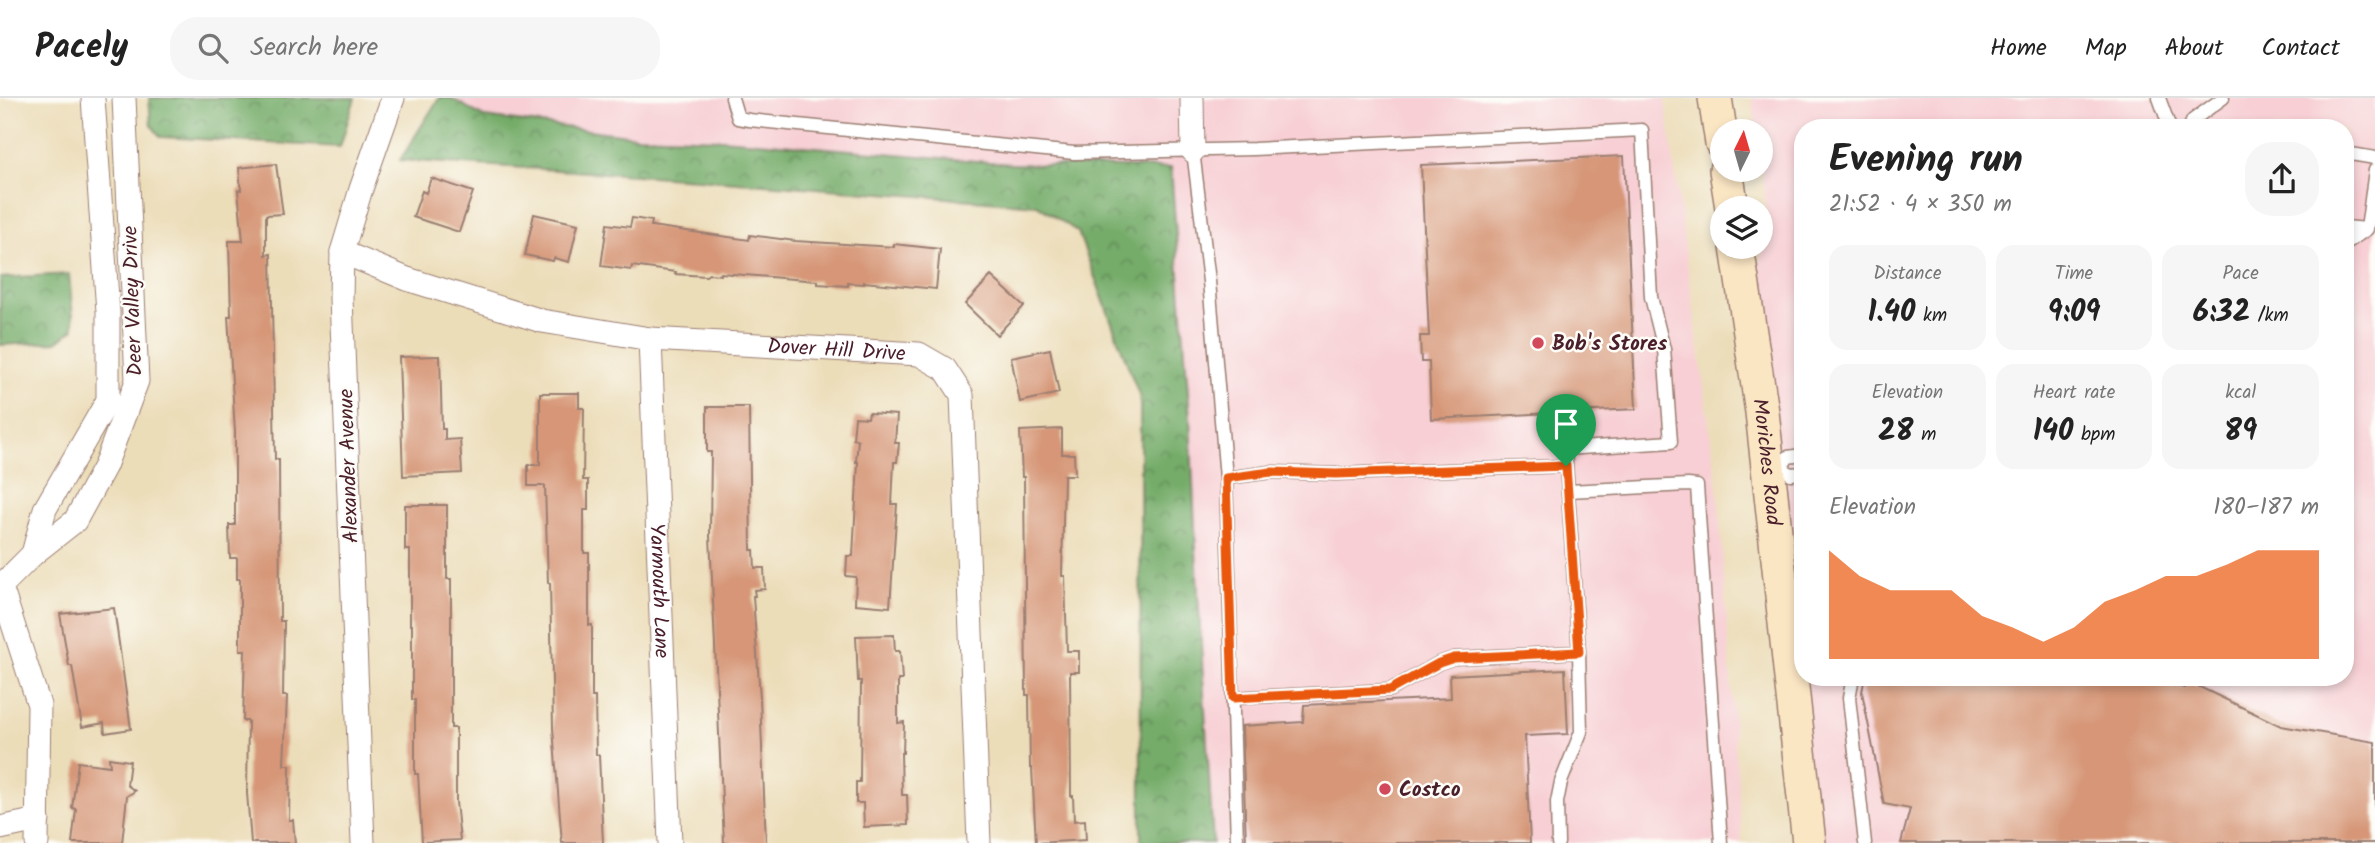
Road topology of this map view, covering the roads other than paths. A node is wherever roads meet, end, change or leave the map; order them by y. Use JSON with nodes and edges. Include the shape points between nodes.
{"nodes":[{"id":1,"x":93,"y":98,"type":"edge"},
{"id":2,"x":124,"y":98,"type":"edge"},
{"id":3,"x":393,"y":98,"type":"edge"},
{"id":4,"x":732,"y":98,"type":"edge"},
{"id":5,"x":1192,"y":98,"type":"edge"},
{"id":6,"x":1716,"y":98,"type":"edge"},
{"id":7,"x":2160,"y":98,"type":"edge"},
{"id":8,"x":2223,"y":98,"type":"edge"},
{"id":9,"x":1719,"y":119,"type":"edge"},
{"id":10,"x":2167,"y":119,"type":"edge"},
{"id":11,"x":2194,"y":119,"type":"edge"},
{"id":12,"x":1193,"y":151,"type":"junction"},
{"id":13,"x":2354,"y":154,"type":"edge"},
{"id":14,"x":2375,"y":158,"type":"edge"},
{"id":15,"x":2375,"y":170,"type":"edge"},
{"id":16,"x":2354,"y":228,"type":"edge"},
{"id":17,"x":2367,"y":229,"type":"junction"},
{"id":18,"x":2354,"y":238,"type":"edge"},
{"id":19,"x":342,"y":252,"type":"junction"},
{"id":20,"x":1739,"y":259,"type":"edge"},
{"id":21,"x":650,"y":338,"type":"junction"},
{"id":22,"x":1794,"y":456,"type":"edge"},
{"id":23,"x":1566,"y":466,"type":"junction"},
{"id":24,"x":1774,"y":469,"type":"junction"},
{"id":25,"x":1794,"y":474,"type":"edge"},
{"id":26,"x":1226,"y":478,"type":"junction"},
{"id":27,"x":1568,"y":491,"type":"junction"},
{"id":28,"x":33,"y":554,"type":"junction"},
{"id":29,"x":0,"y":587,"type":"edge"},
{"id":30,"x":1579,"y":652,"type":"junction"},
{"id":31,"x":1794,"y":683,"type":"edge"},
{"id":32,"x":1794,"y":686,"type":"edge"},
{"id":33,"x":1851,"y":686,"type":"edge"},
{"id":34,"x":1233,"y":698,"type":"junction"},
{"id":35,"x":0,"y":828,"type":"edge"},
{"id":36,"x":37,"y":832,"type":"edge"},
{"id":37,"x":363,"y":843,"type":"edge"},
{"id":38,"x":670,"y":843,"type":"edge"},
{"id":39,"x":979,"y":843,"type":"edge"},
{"id":40,"x":1237,"y":843,"type":"edge"},
{"id":41,"x":1558,"y":843,"type":"edge"},
{"id":42,"x":1721,"y":843,"type":"edge"},
{"id":43,"x":1809,"y":843,"type":"edge"},
{"id":44,"x":1865,"y":843,"type":"edge"}],
"edges":[{"from":1,"to":28,"type":"street","name":"Deer Valley Drive","via":[[108,312],[108,400],[45,509]]},
{"from":2,"to":28,"type":"street","name":"Deer Valley Drive","via":[[136,381],[105,466],[75,521]]},
{"from":3,"to":19,"type":"street","name":"Alexander Avenue"},
{"from":4,"to":12,"type":"lane","via":[[738,118],[749,120],[1074,153]]},
{"from":5,"to":12,"type":"street"},
{"from":6,"to":9,"type":"street"},
{"from":7,"to":10,"type":"lane"},
{"from":8,"to":11,"type":"lane"},
{"from":12,"to":23,"type":"lane","via":[[1642,130],[1651,297],[1664,349],[1671,442],[1565,449]]},
{"from":12,"to":26,"type":"lane"},
{"from":13,"to":14,"type":"lane"},
{"from":15,"to":17,"type":"lane"},
{"from":16,"to":17,"type":"lane"},
{"from":17,"to":18,"type":"lane"},
{"from":19,"to":21,"type":"street","name":"Dover Hill Drive","via":[[407,279],[542,321]]},
{"from":19,"to":37,"type":"street","name":"Alexander Avenue"},
{"from":20,"to":24,"type":"street","name":"Moriches Road"},
{"from":21,"to":38,"type":"street","name":"Yarmouth Lane"},
{"from":21,"to":39,"type":"street","name":"Dover Hill Drive","via":[[919,354],[945,369],[962,395]]},
{"from":22,"to":24,"type":"lane"},
{"from":23,"to":26,"type":"lane","via":[[1271,472]]},
{"from":23,"to":27,"type":"lane"},
{"from":24,"to":25,"type":"lane"},
{"from":24,"to":31,"type":"street","name":"Moriches Road"},
{"from":26,"to":34,"type":"lane"},
{"from":27,"to":30,"type":"lane"},
{"from":27,"to":42,"type":"lane","via":[[1697,486]]},
{"from":28,"to":29,"type":"street","name":"Deer Valley Drive"},
{"from":29,"to":36,"type":"street","name":"Deer Valley Drive","via":[[39,705]]},
{"from":30,"to":34,"type":"lane","via":[[1454,658],[1390,690]]},
{"from":30,"to":41,"type":"lane","via":[[1581,732],[1561,782]]},
{"from":32,"to":43,"type":"street","name":"Moriches Road"},
{"from":33,"to":44,"type":"lane"},
{"from":34,"to":40,"type":"lane"},
{"from":35,"to":36,"type":"street"}]}
